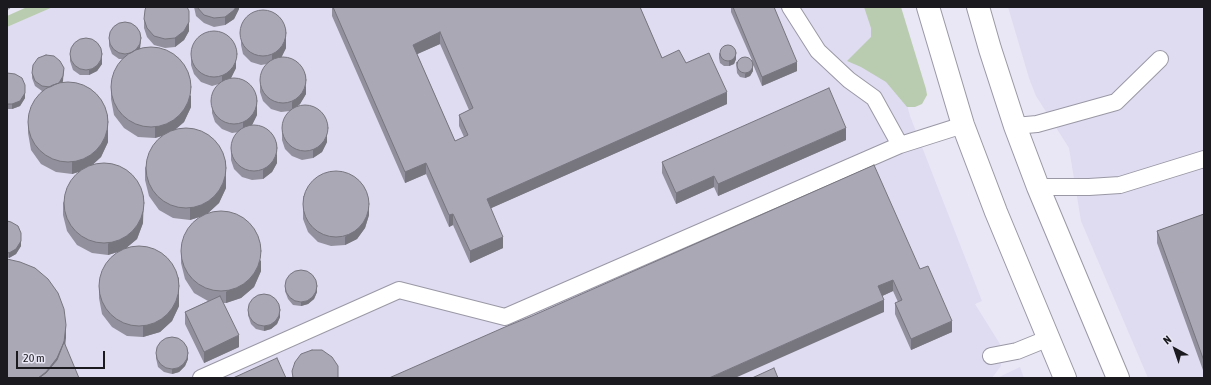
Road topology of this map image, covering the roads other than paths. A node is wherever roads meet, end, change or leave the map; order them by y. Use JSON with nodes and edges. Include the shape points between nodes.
{"nodes":[{"id":1,"x":790,"y":7,"type":"edge"},
{"id":2,"x":928,"y":7,"type":"edge"},
{"id":3,"x":978,"y":7,"type":"edge"},
{"id":4,"x":1160,"y":59,"type":"dead end"},
{"id":5,"x":963,"y":125,"type":"junction"},
{"id":6,"x":1016,"y":126,"type":"junction"},
{"id":7,"x":900,"y":145,"type":"junction"},
{"id":8,"x":1204,"y":159,"type":"edge"},
{"id":9,"x":1038,"y":187,"type":"junction"},
{"id":10,"x":1049,"y":338,"type":"junction"},
{"id":11,"x":991,"y":356,"type":"dead end"},
{"id":12,"x":201,"y":378,"type":"edge"},
{"id":13,"x":1065,"y":378,"type":"edge"},
{"id":14,"x":1118,"y":378,"type":"edge"}],
"edges":[{"from":1,"to":7,"type":"lane","via":[[818,51],[849,80],[874,98]]},
{"from":2,"to":5,"type":"highway"},
{"from":3,"to":6,"type":"highway"},
{"from":4,"to":6,"type":"lane","via":[[1116,102],[1037,124]]},
{"from":5,"to":7,"type":"lane"},
{"from":5,"to":10,"type":"highway"},
{"from":6,"to":9,"type":"highway"},
{"from":7,"to":12,"type":"lane","via":[[505,317],[399,290]]},
{"from":8,"to":9,"type":"lane","via":[[1120,184]]},
{"from":9,"to":14,"type":"highway"},
{"from":10,"to":11,"type":"lane","via":[[1017,351]]},
{"from":10,"to":13,"type":"highway"}]}
